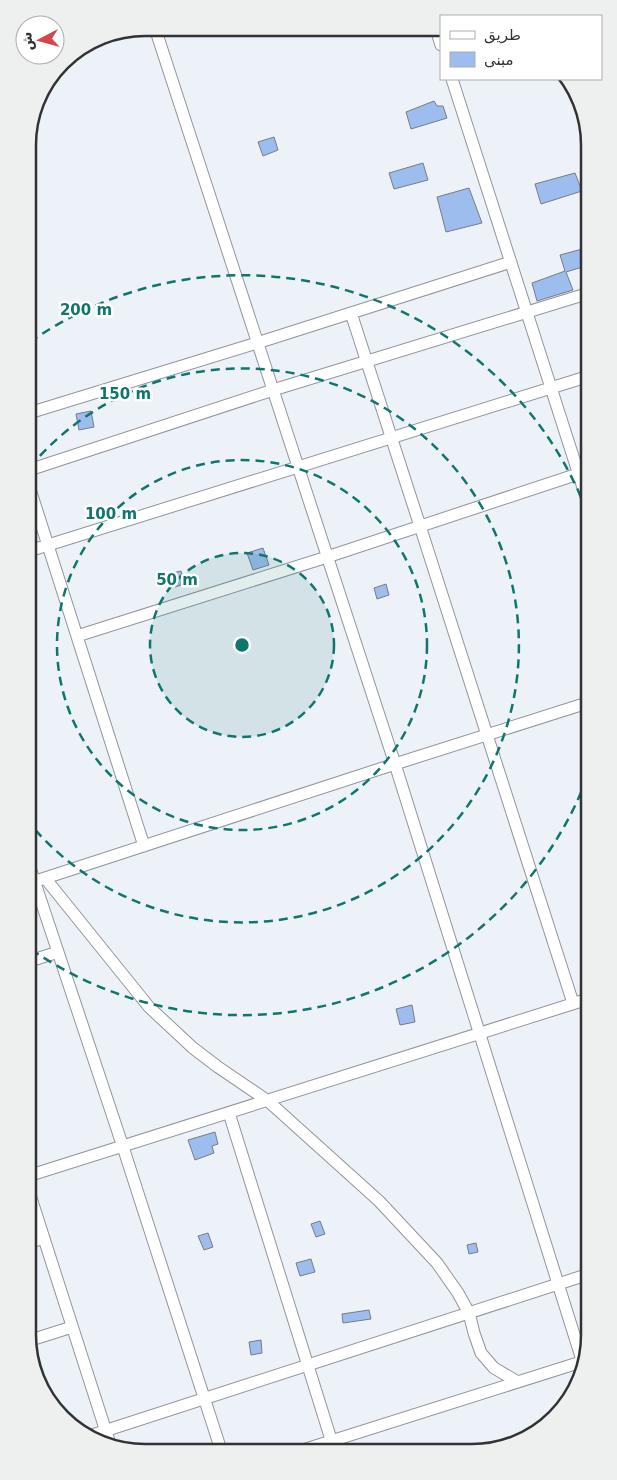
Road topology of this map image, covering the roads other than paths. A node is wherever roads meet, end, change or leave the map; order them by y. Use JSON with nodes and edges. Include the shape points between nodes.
{"nodes":[{"id":1,"x":158,"y":36,"type":"edge"},
{"id":2,"x":452,"y":80,"type":"edge"},
{"id":3,"x":511,"y":262,"type":"junction"},
{"id":4,"x":581,"y":296,"type":"edge"},
{"id":5,"x":351,"y":313,"type":"junction"},
{"id":6,"x":527,"y":313,"type":"junction"},
{"id":7,"x":257,"y":343,"type":"junction"},
{"id":8,"x":367,"y":362,"type":"junction"},
{"id":9,"x":581,"y":379,"type":"edge"},
{"id":10,"x":551,"y":388,"type":"junction"},
{"id":11,"x":273,"y":390,"type":"junction"},
{"id":12,"x":36,"y":411,"type":"edge"},
{"id":13,"x":391,"y":437,"type":"junction"},
{"id":14,"x":298,"y":466,"type":"junction"},
{"id":15,"x":36,"y":468,"type":"edge"},
{"id":16,"x":581,"y":469,"type":"edge"},
{"id":17,"x":581,"y":472,"type":"edge"},
{"id":18,"x":36,"y":508,"type":"edge"},
{"id":19,"x":420,"y":526,"type":"junction"},
{"id":20,"x":48,"y":545,"type":"junction"},
{"id":21,"x":36,"y":549,"type":"edge"},
{"id":22,"x":327,"y":557,"type":"junction"},
{"id":23,"x":77,"y":636,"type":"junction"},
{"id":24,"x":581,"y":705,"type":"edge"},
{"id":25,"x":486,"y":735,"type":"junction"},
{"id":26,"x":395,"y":764,"type":"junction"},
{"id":27,"x":144,"y":846,"type":"junction"},
{"id":28,"x":36,"y":881,"type":"edge"},
{"id":29,"x":58,"y":952,"type":"junction"},
{"id":30,"x":36,"y":959,"type":"edge"},
{"id":31,"x":581,"y":1001,"type":"edge"},
{"id":32,"x":573,"y":1003,"type":"junction"},
{"id":33,"x":480,"y":1033,"type":"junction"},
{"id":34,"x":268,"y":1101,"type":"junction"},
{"id":35,"x":229,"y":1113,"type":"junction"},
{"id":36,"x":123,"y":1147,"type":"junction"},
{"id":37,"x":36,"y":1173,"type":"edge"},
{"id":38,"x":36,"y":1213,"type":"edge"},
{"id":39,"x":44,"y":1238,"type":"junction"},
{"id":40,"x":36,"y":1240,"type":"edge"},
{"id":41,"x":581,"y":1277,"type":"edge"},
{"id":42,"x":558,"y":1284,"type":"junction"},
{"id":43,"x":468,"y":1312,"type":"junction"},
{"id":44,"x":72,"y":1327,"type":"junction"},
{"id":45,"x":36,"y":1338,"type":"edge"},
{"id":46,"x":579,"y":1353,"type":"edge"},
{"id":47,"x":577,"y":1363,"type":"edge"},
{"id":48,"x":308,"y":1366,"type":"junction"},
{"id":49,"x":518,"y":1382,"type":"junction"},
{"id":50,"x":205,"y":1399,"type":"junction"},
{"id":51,"x":105,"y":1431,"type":"junction"},
{"id":52,"x":98,"y":1433,"type":"edge"},
{"id":53,"x":107,"y":1437,"type":"edge"},
{"id":54,"x":220,"y":1444,"type":"edge"},
{"id":55,"x":333,"y":1444,"type":"edge"},
{"id":56,"x":336,"y":1444,"type":"edge"}],
"edges":[{"from":1,"to":7,"type":"street"},
{"from":2,"to":3,"type":"street"},
{"from":3,"to":5,"type":"street"},
{"from":3,"to":6,"type":"street"},
{"from":4,"to":6,"type":"street"},
{"from":5,"to":7,"type":"street"},
{"from":5,"to":8,"type":"street"},
{"from":6,"to":8,"type":"street"},
{"from":6,"to":10,"type":"street"},
{"from":7,"to":11,"type":"street"},
{"from":7,"to":12,"type":"street"},
{"from":8,"to":11,"type":"street"},
{"from":8,"to":13,"type":"street"},
{"from":9,"to":10,"type":"street"},
{"from":10,"to":13,"type":"street"},
{"from":10,"to":16,"type":"street"},
{"from":11,"to":14,"type":"street"},
{"from":11,"to":15,"type":"street"},
{"from":13,"to":14,"type":"street"},
{"from":13,"to":19,"type":"street"},
{"from":14,"to":20,"type":"street"},
{"from":14,"to":22,"type":"street"},
{"from":17,"to":19,"type":"street"},
{"from":18,"to":20,"type":"street"},
{"from":19,"to":22,"type":"street"},
{"from":19,"to":25,"type":"street"},
{"from":20,"to":21,"type":"street"},
{"from":20,"to":23,"type":"street"},
{"from":22,"to":23,"type":"street"},
{"from":22,"to":26,"type":"street"},
{"from":23,"to":27,"type":"street"},
{"from":24,"to":25,"type":"street"},
{"from":25,"to":26,"type":"street"},
{"from":25,"to":32,"type":"street"},
{"from":26,"to":27,"type":"street"},
{"from":26,"to":33,"type":"street"},
{"from":27,"to":28,"type":"street"},
{"from":28,"to":29,"type":"street"},
{"from":28,"to":34,"type":"street","via":[[149,1007],[193,1048]]},
{"from":29,"to":30,"type":"street"},
{"from":29,"to":36,"type":"street"},
{"from":31,"to":32,"type":"street"},
{"from":32,"to":33,"type":"street"},
{"from":33,"to":34,"type":"street"},
{"from":33,"to":42,"type":"street"},
{"from":34,"to":35,"type":"street"},
{"from":34,"to":43,"type":"street","via":[[379,1201],[437,1263]]},
{"from":35,"to":36,"type":"street"},
{"from":35,"to":48,"type":"street"},
{"from":36,"to":37,"type":"street"},
{"from":36,"to":50,"type":"street"},
{"from":38,"to":39,"type":"street"},
{"from":39,"to":40,"type":"street"},
{"from":39,"to":44,"type":"street"},
{"from":41,"to":42,"type":"street"},
{"from":42,"to":43,"type":"street"},
{"from":42,"to":46,"type":"street"},
{"from":43,"to":48,"type":"street"},
{"from":43,"to":49,"type":"street","via":[[481,1353],[494,1368]]},
{"from":44,"to":45,"type":"street"},
{"from":44,"to":51,"type":"street"},
{"from":47,"to":49,"type":"street"},
{"from":48,"to":50,"type":"street"},
{"from":48,"to":55,"type":"street"},
{"from":49,"to":56,"type":"street"},
{"from":50,"to":51,"type":"street"},
{"from":50,"to":54,"type":"street"},
{"from":51,"to":52,"type":"street"},
{"from":51,"to":53,"type":"street"}]}
